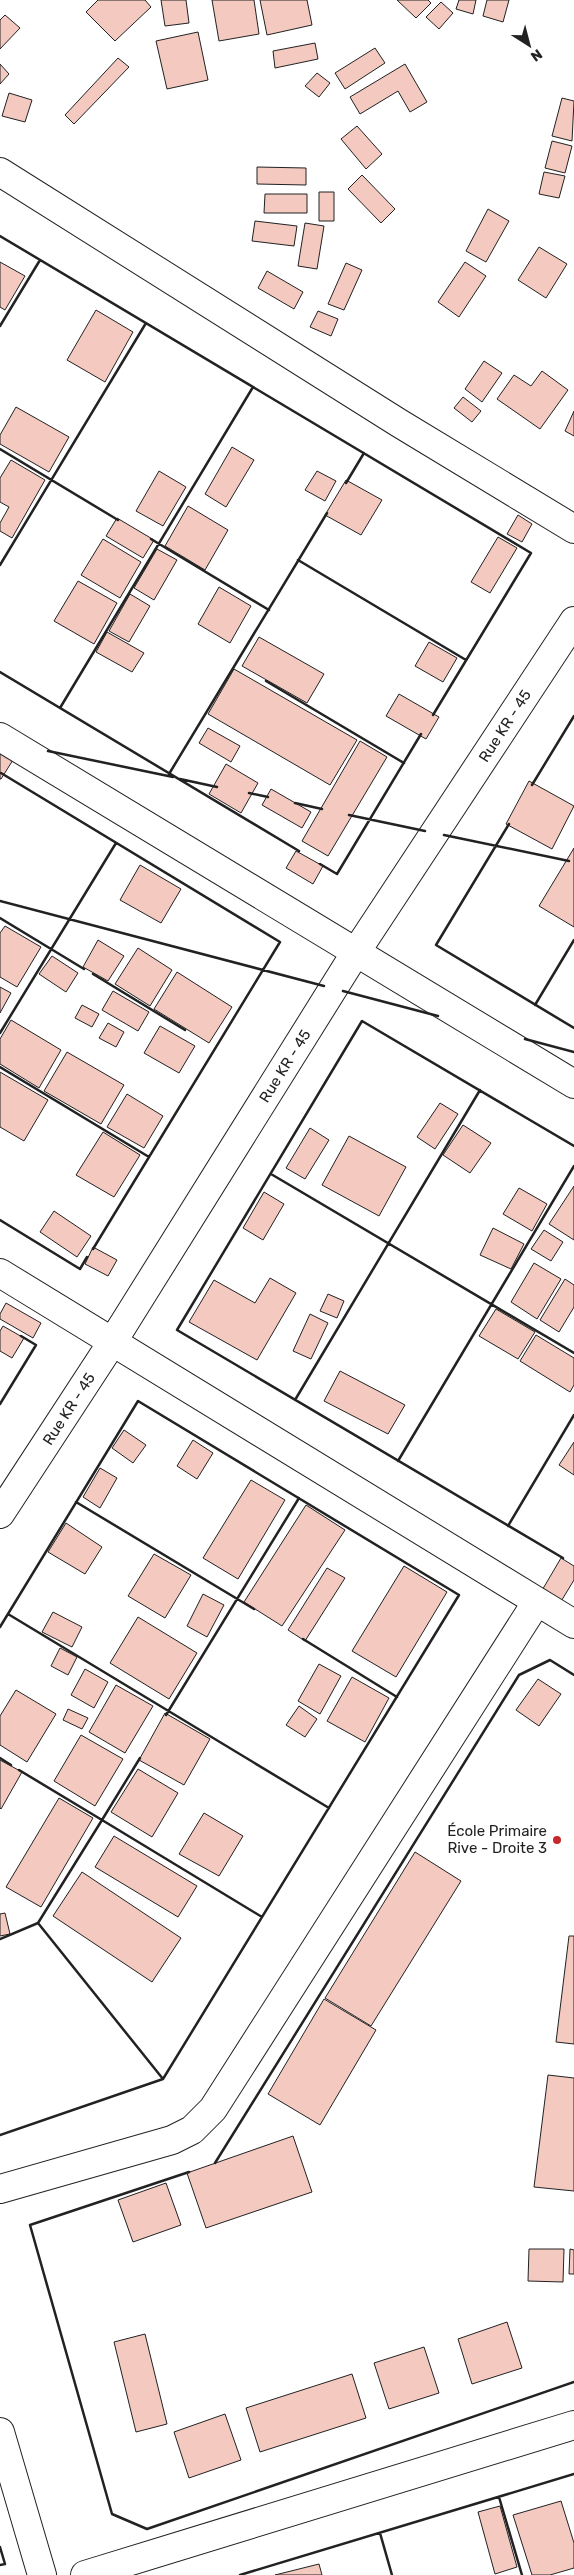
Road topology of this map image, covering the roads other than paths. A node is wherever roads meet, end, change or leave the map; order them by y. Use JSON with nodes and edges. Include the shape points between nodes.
{"nodes":[{"id":1,"x":0,"y":172,"type":"edge"},
{"id":2,"x":574,"y":529,"type":"edge"},
{"id":3,"x":574,"y":621,"type":"edge"},
{"id":4,"x":0,"y":737,"type":"edge"},
{"id":5,"x":356,"y":952,"type":"junction"},
{"id":6,"x":574,"y":1084,"type":"edge"},
{"id":7,"x":0,"y":1273,"type":"edge"},
{"id":8,"x":113,"y":1341,"type":"junction"},
{"id":9,"x":0,"y":1514,"type":"edge"},
{"id":10,"x":536,"y":1603,"type":"junction"},
{"id":11,"x":574,"y":1624,"type":"edge"},
{"id":12,"x":0,"y":2189,"type":"edge"},
{"id":13,"x":574,"y":2425,"type":"edge"},
{"id":14,"x":0,"y":2432,"type":"edge"},
{"id":15,"x":42,"y":2575,"type":"edge"},
{"id":16,"x":85,"y":2575,"type":"edge"}],
"edges":[{"from":1,"to":2,"type":"street"},
{"from":3,"to":5,"type":"street","name":"Rue KR - 45"},
{"from":4,"to":5,"type":"street"},
{"from":5,"to":6,"type":"street"},
{"from":5,"to":8,"type":"street","name":"Rue KR - 45"},
{"from":7,"to":8,"type":"street"},
{"from":8,"to":9,"type":"street","name":"Rue KR - 45"},
{"from":8,"to":10,"type":"street"},
{"from":10,"to":11,"type":"street"},
{"from":10,"to":12,"type":"street","via":[[213,2109],[192,2130],[172,2140]]},
{"from":13,"to":16,"type":"street"},
{"from":14,"to":15,"type":"street"}]}
